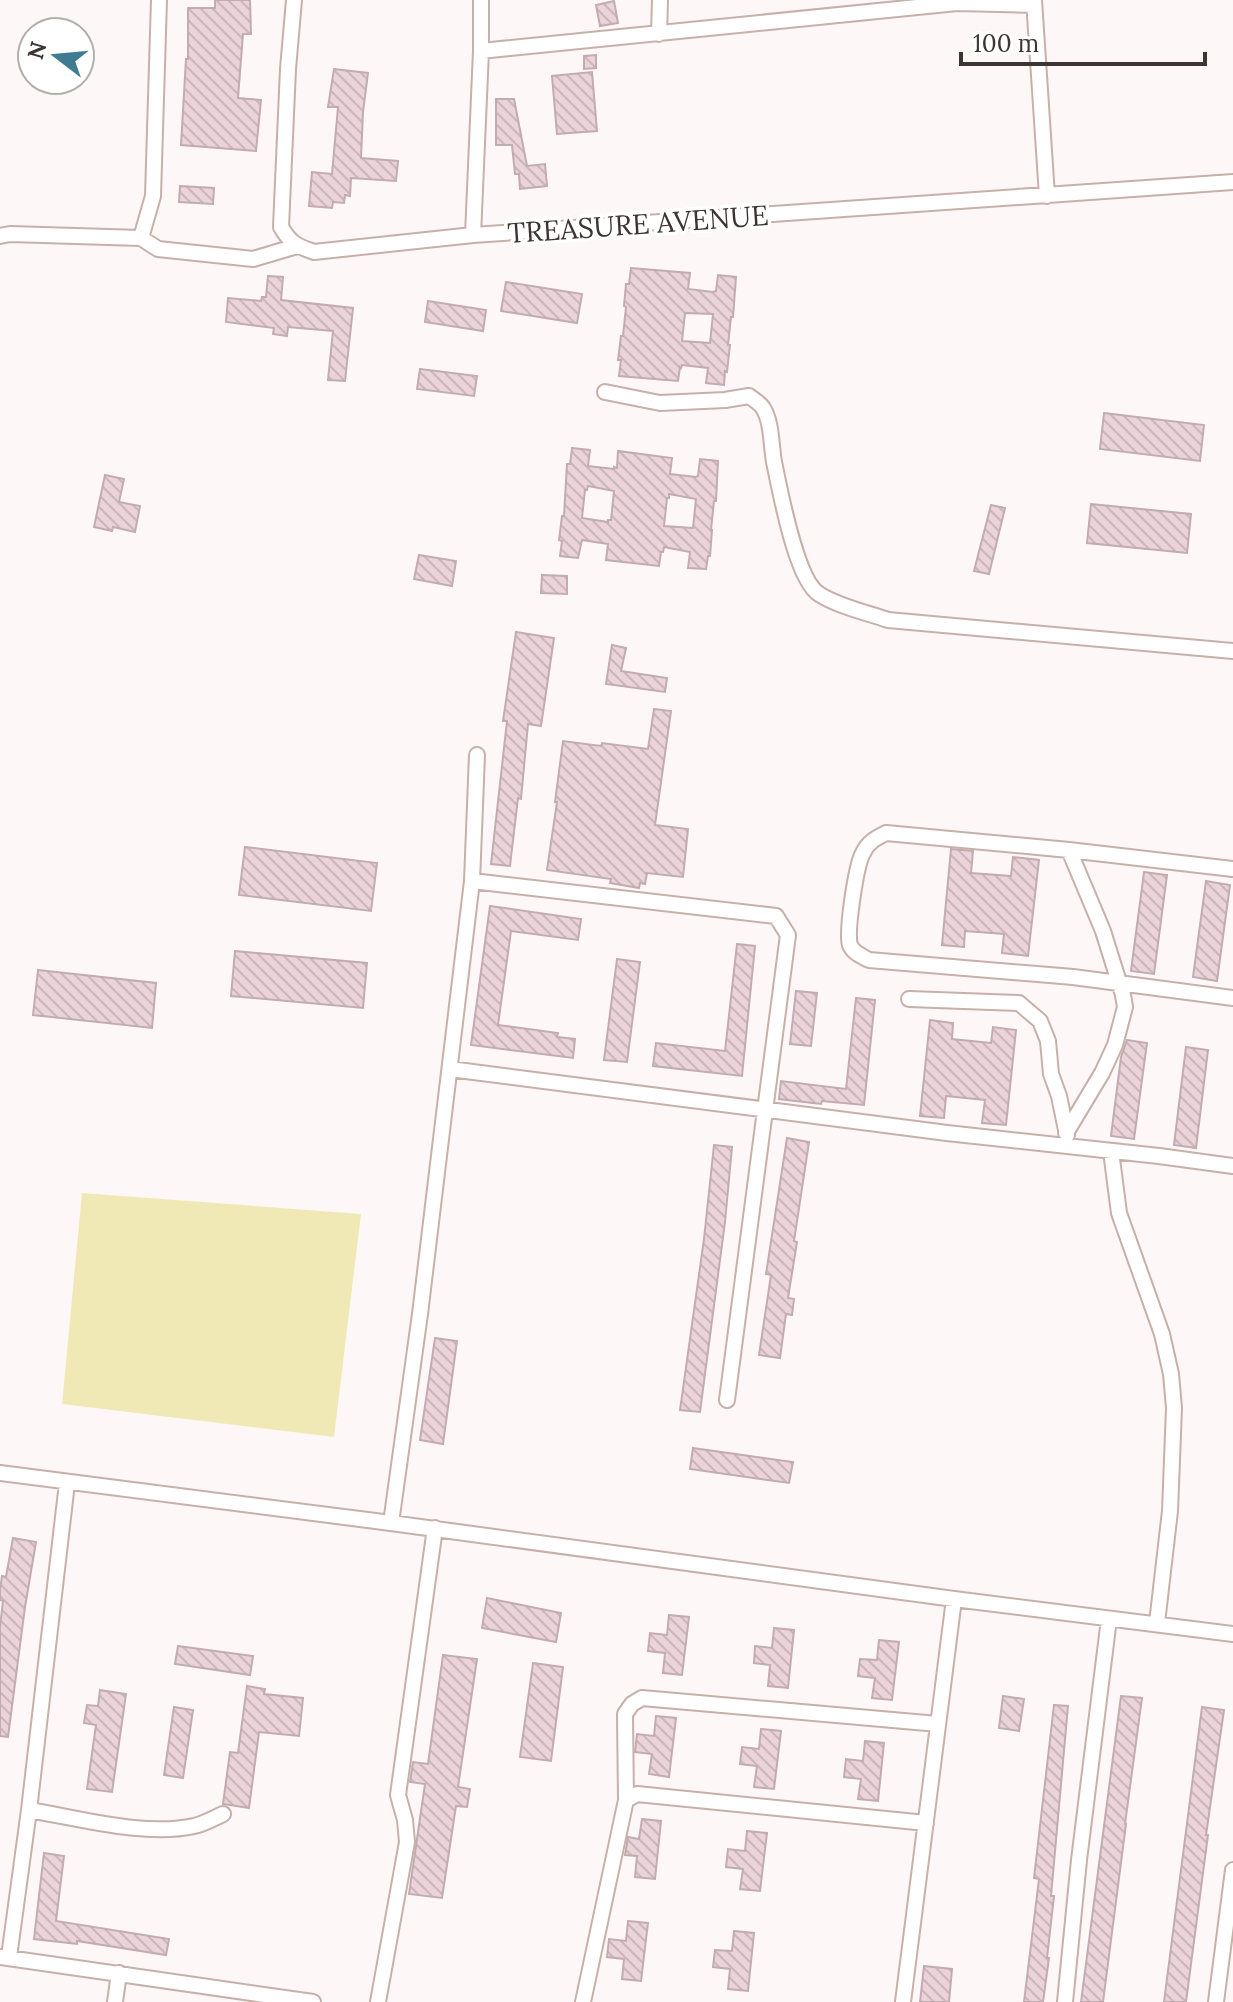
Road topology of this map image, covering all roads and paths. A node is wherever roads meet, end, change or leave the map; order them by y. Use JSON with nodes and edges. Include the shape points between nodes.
{"nodes":[{"id":1,"x":159,"y":0,"type":"edge"},
{"id":2,"x":294,"y":0,"type":"edge"},
{"id":3,"x":481,"y":0,"type":"edge"},
{"id":4,"x":660,"y":0,"type":"edge"},
{"id":5,"x":1034,"y":2,"type":"edge"},
{"id":6,"x":846,"y":8,"type":"edge"},
{"id":7,"x":659,"y":34,"type":"junction"},
{"id":8,"x":481,"y":51,"type":"junction"},
{"id":9,"x":1233,"y":182,"type":"edge"},
{"id":10,"x":1047,"y":196,"type":"junction"},
{"id":11,"x":473,"y":235,"type":"junction"},
{"id":12,"x":0,"y":236,"type":"edge"},
{"id":13,"x":141,"y":238,"type":"junction"},
{"id":14,"x":297,"y":246,"type":"junction"},
{"id":15,"x":605,"y":392,"type":"dead end"},
{"id":16,"x":1233,"y":651,"type":"edge"},
{"id":17,"x":477,"y":755,"type":"dead end"},
{"id":18,"x":1069,"y":850,"type":"junction"},
{"id":19,"x":1233,"y":869,"type":"edge"},
{"id":20,"x":472,"y":881,"type":"junction"},
{"id":21,"x":1119,"y":982,"type":"junction"},
{"id":22,"x":1233,"y":998,"type":"edge"},
{"id":23,"x":909,"y":999,"type":"dead end"},
{"id":24,"x":450,"y":1069,"type":"junction"},
{"id":25,"x":766,"y":1109,"type":"junction"},
{"id":26,"x":1068,"y":1140,"type":"junction"},
{"id":27,"x":1111,"y":1151,"type":"junction"},
{"id":28,"x":1233,"y":1166,"type":"edge"},
{"id":29,"x":727,"y":1400,"type":"dead end"},
{"id":30,"x":0,"y":1473,"type":"edge"},
{"id":31,"x":67,"y":1483,"type":"junction"},
{"id":32,"x":391,"y":1523,"type":"junction"},
{"id":33,"x":435,"y":1528,"type":"junction"},
{"id":34,"x":954,"y":1599,"type":"junction"},
{"id":35,"x":1109,"y":1619,"type":"junction"},
{"id":36,"x":1157,"y":1623,"type":"junction"},
{"id":37,"x":1233,"y":1634,"type":"edge"},
{"id":38,"x":938,"y":1724,"type":"junction"},
{"id":39,"x":626,"y":1800,"type":"junction"},
{"id":40,"x":29,"y":1810,"type":"junction"},
{"id":41,"x":223,"y":1814,"type":"dead end"},
{"id":42,"x":926,"y":1823,"type":"junction"},
{"id":43,"x":1233,"y":1870,"type":"edge"},
{"id":44,"x":4,"y":1957,"type":"edge"},
{"id":45,"x":119,"y":1973,"type":"junction"},
{"id":46,"x":115,"y":2002,"type":"edge"},
{"id":47,"x":313,"y":2002,"type":"edge"},
{"id":48,"x":378,"y":2002,"type":"edge"},
{"id":49,"x":583,"y":2002,"type":"edge"},
{"id":50,"x":903,"y":2002,"type":"edge"},
{"id":51,"x":1065,"y":2002,"type":"edge"},
{"id":52,"x":1216,"y":2002,"type":"edge"}],
"edges":[{"from":1,"to":13,"type":"street","via":[[153,196]]},
{"from":2,"to":14,"type":"street","via":[[281,227]]},
{"from":3,"to":8,"type":"street"},
{"from":4,"to":7,"type":"street"},
{"from":5,"to":6,"type":"street"},
{"from":5,"to":10,"type":"street"},
{"from":6,"to":7,"type":"street"},
{"from":7,"to":8,"type":"street"},
{"from":8,"to":11,"type":"street"},
{"from":9,"to":10,"type":"street","name":"TREASURE AVENUE"},
{"from":10,"to":11,"type":"street","name":"TREASURE AVENUE"},
{"from":11,"to":14,"type":"street","name":"TREASURE AVENUE","via":[[314,252]]},
{"from":12,"to":13,"type":"street"},
{"from":13,"to":14,"type":"street","via":[[158,249],[253,259]]},
{"from":15,"to":16,"type":"street","via":[[660,403],[749,396],[762,406],[803,572],[817,593],[850,607],[888,620]]},
{"from":17,"to":20,"type":"street"},
{"from":18,"to":19,"type":"street"},
{"from":18,"to":21,"type":"street"},
{"from":18,"to":21,"type":"street","via":[[886,833],[873,839],[857,863],[850,944],[869,960]]},
{"from":20,"to":24,"type":"street"},
{"from":20,"to":25,"type":"street","via":[[776,916],[788,935]]},
{"from":21,"to":22,"type":"street"},
{"from":21,"to":26,"type":"street","via":[[1125,1007],[1115,1045]]},
{"from":23,"to":26,"type":"street","via":[[1019,1003],[1040,1021]]},
{"from":24,"to":25,"type":"street"},
{"from":24,"to":32,"type":"street"},
{"from":25,"to":26,"type":"street","via":[[947,1133]]},
{"from":25,"to":29,"type":"street"},
{"from":26,"to":27,"type":"street"},
{"from":27,"to":28,"type":"street"},
{"from":27,"to":36,"type":"street","via":[[1119,1213],[1171,1374],[1170,1511]]},
{"from":30,"to":31,"type":"street"},
{"from":31,"to":32,"type":"street"},
{"from":31,"to":40,"type":"street"},
{"from":32,"to":33,"type":"street"},
{"from":33,"to":34,"type":"street"},
{"from":33,"to":48,"type":"street","via":[[398,1795],[407,1842]]},
{"from":34,"to":35,"type":"street"},
{"from":34,"to":38,"type":"street"},
{"from":35,"to":36,"type":"street"},
{"from":35,"to":51,"type":"street"},
{"from":36,"to":37,"type":"street"},
{"from":38,"to":39,"type":"street","via":[[642,1698],[625,1714]]},
{"from":38,"to":42,"type":"street"},
{"from":39,"to":42,"type":"street","via":[[637,1794]]},
{"from":39,"to":49,"type":"street"},
{"from":40,"to":41,"type":"street","via":[[122,1827],[196,1826]]},
{"from":40,"to":44,"type":"street"},
{"from":42,"to":50,"type":"street"},
{"from":43,"to":52,"type":"street"},
{"from":44,"to":45,"type":"street"},
{"from":45,"to":46,"type":"street"},
{"from":45,"to":47,"type":"street"}]}
